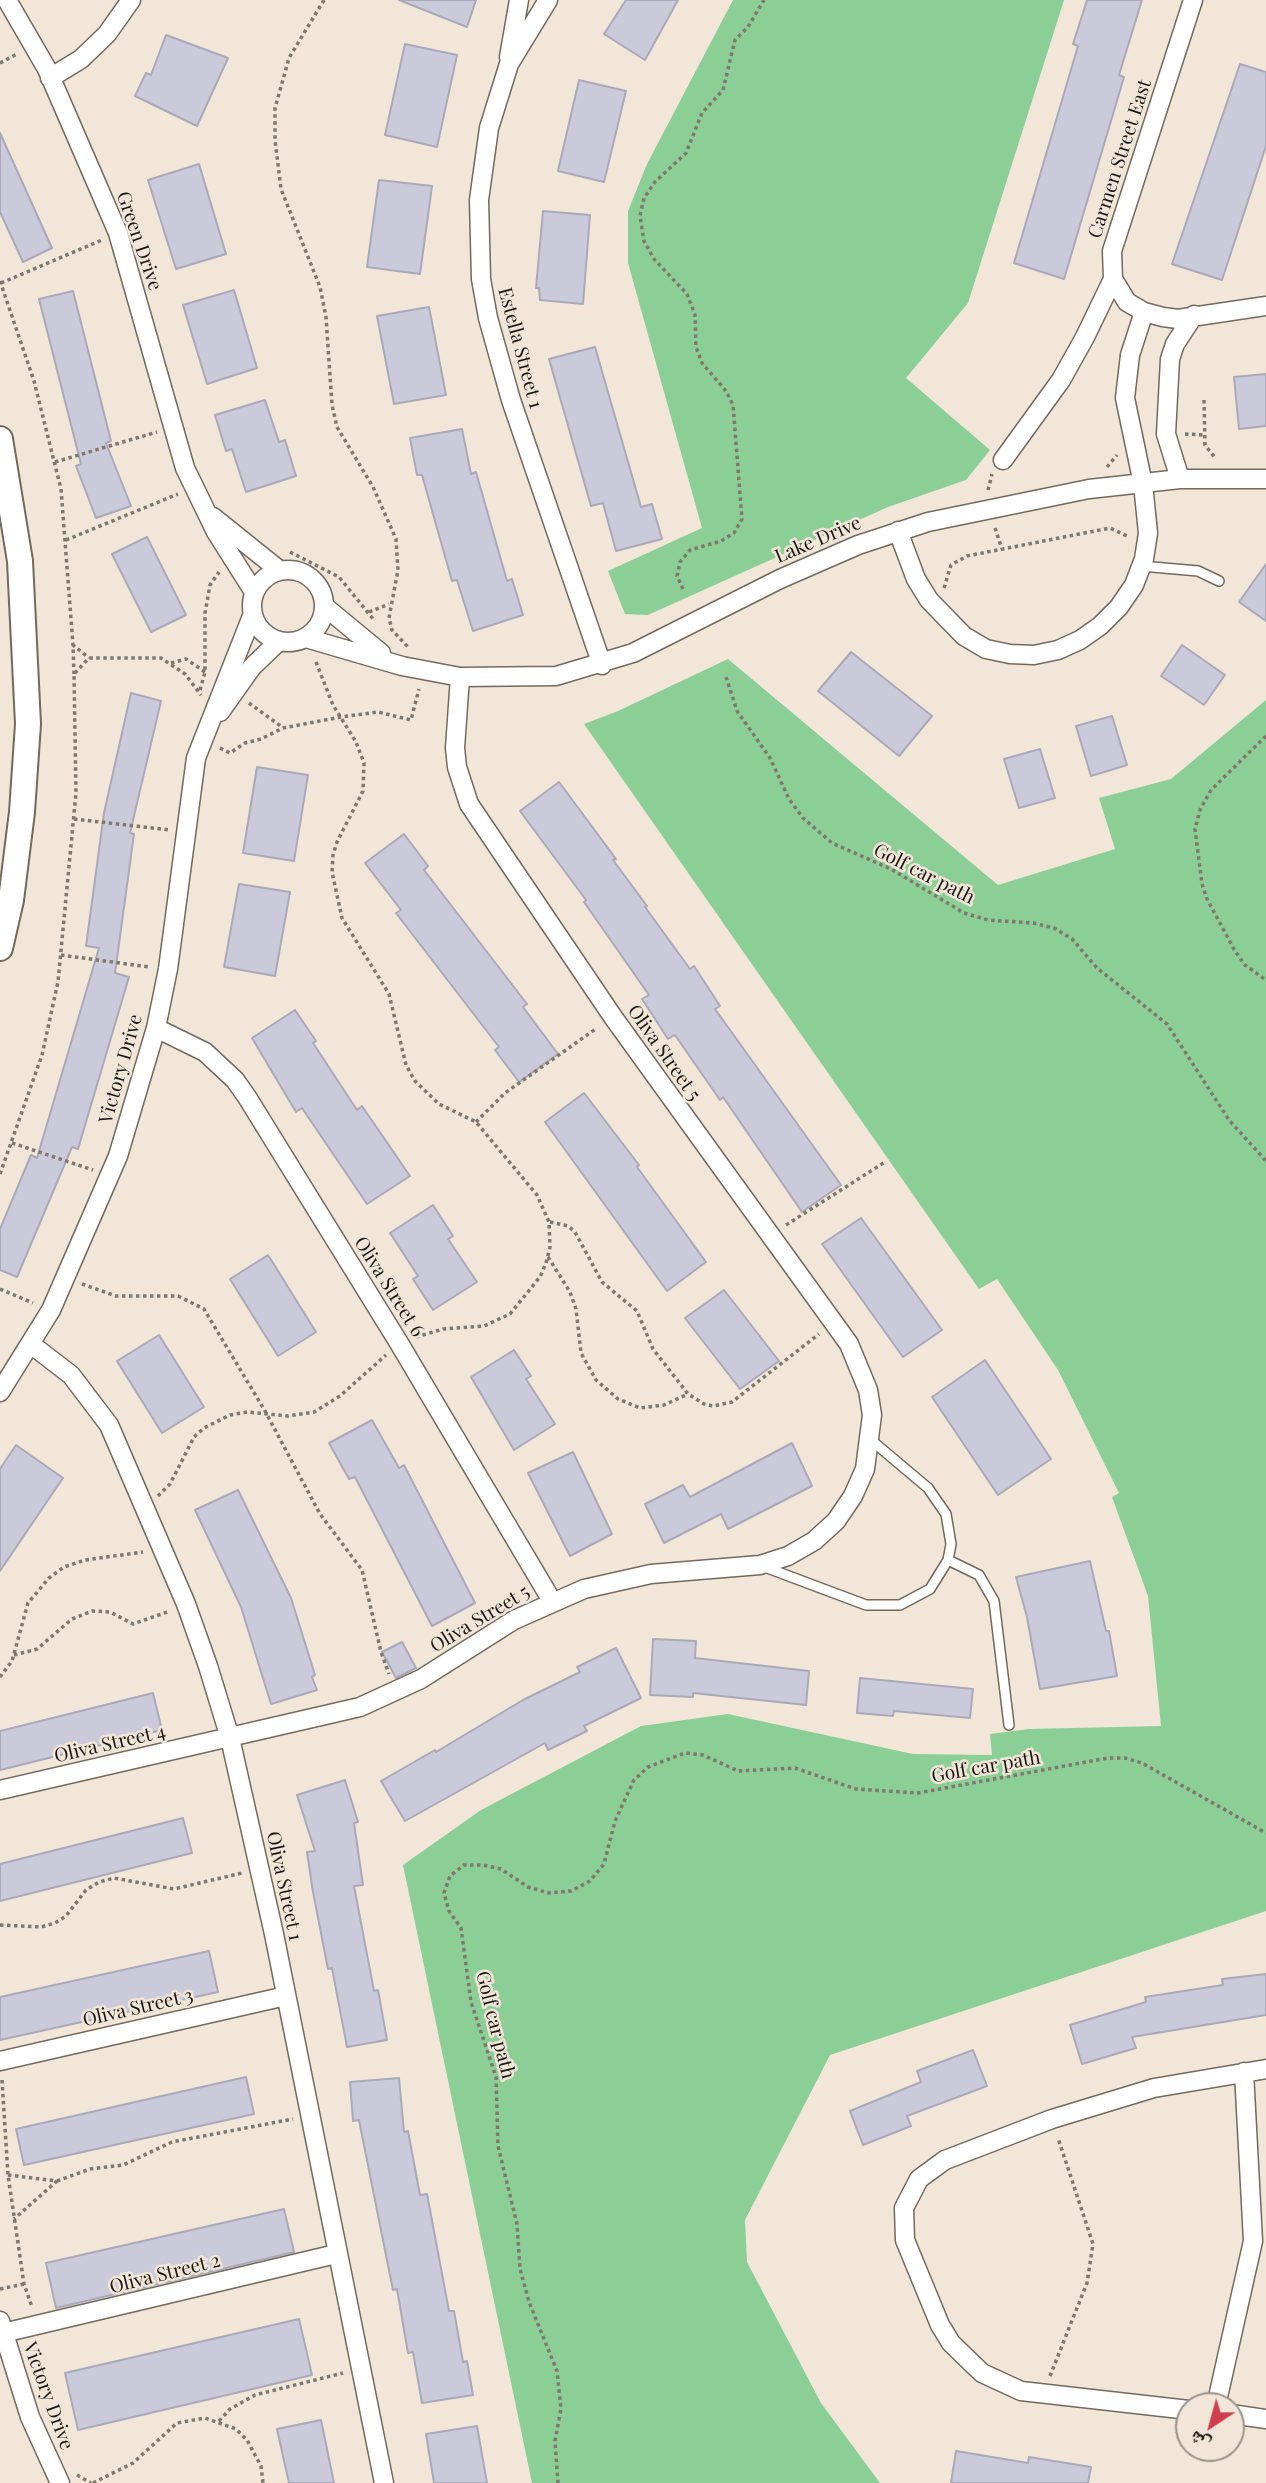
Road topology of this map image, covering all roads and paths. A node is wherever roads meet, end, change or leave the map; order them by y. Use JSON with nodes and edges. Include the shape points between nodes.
{"nodes":[{"id":1,"x":7,"y":0,"type":"edge"},
{"id":2,"x":131,"y":0,"type":"edge"},
{"id":3,"x":324,"y":0,"type":"edge"},
{"id":4,"x":519,"y":0,"type":"edge"},
{"id":5,"x":548,"y":0,"type":"edge"},
{"id":6,"x":764,"y":0,"type":"edge"},
{"id":7,"x":1194,"y":0,"type":"edge"},
{"id":8,"x":509,"y":64,"type":"junction"},
{"id":9,"x":51,"y":78,"type":"junction"},
{"id":10,"x":118,"y":233,"type":"junction"},
{"id":11,"x":1112,"y":279,"type":"junction"},
{"id":12,"x":0,"y":282,"type":"edge"},
{"id":13,"x":1266,"y":306,"type":"edge"},
{"id":14,"x":1143,"y":312,"type":"junction"},
{"id":15,"x":1194,"y":315,"type":"junction"},
{"id":16,"x":1204,"y":400,"type":"dead end"},
{"id":17,"x":172,"y":427,"type":"junction"},
{"id":18,"x":0,"y":439,"type":"edge"},
{"id":19,"x":1003,"y":460,"type":"dead end"},
{"id":20,"x":1219,"y":461,"type":"dead end"},
{"id":21,"x":55,"y":462,"type":"junction"},
{"id":22,"x":1180,"y":479,"type":"junction"},
{"id":23,"x":1266,"y":479,"type":"edge"},
{"id":24,"x":1143,"y":484,"type":"junction"},
{"id":25,"x":193,"y":487,"type":"junction"},
{"id":26,"x":203,"y":507,"type":"junction"},
{"id":27,"x":898,"y":531,"type":"junction"},
{"id":28,"x":66,"y":540,"type":"junction"},
{"id":29,"x":280,"y":549,"type":"dead end"},
{"id":30,"x":230,"y":557,"type":"junction"},
{"id":31,"x":1143,"y":559,"type":"junction"},
{"id":32,"x":279,"y":570,"type":"junction"},
{"id":33,"x":1219,"y":581,"type":"dead end"},
{"id":34,"x":683,"y":589,"type":"dead end"},
{"id":35,"x":254,"y":592,"type":"junction"},
{"id":36,"x":926,"y":595,"type":"junction"},
{"id":37,"x":389,"y":604,"type":"junction"},
{"id":38,"x":324,"y":606,"type":"junction"},
{"id":39,"x":368,"y":613,"type":"junction"},
{"id":40,"x":252,"y":616,"type":"junction"},
{"id":41,"x":380,"y":628,"type":"dead end"},
{"id":42,"x":390,"y":634,"type":"dead end"},
{"id":43,"x":306,"y":638,"type":"junction"},
{"id":44,"x":278,"y":642,"type":"junction"},
{"id":45,"x":73,"y":645,"type":"junction"},
{"id":46,"x":409,"y":648,"type":"junction"},
{"id":47,"x":89,"y":658,"type":"junction"},
{"id":48,"x":602,"y":665,"type":"junction"},
{"id":49,"x":402,"y":666,"type":"junction"},
{"id":50,"x":424,"y":671,"type":"junction"},
{"id":51,"x":74,"y":674,"type":"junction"},
{"id":52,"x":460,"y":677,"type":"junction"},
{"id":53,"x":726,"y":677,"type":"dead end"},
{"id":54,"x":200,"y":692,"type":"junction"},
{"id":55,"x":202,"y":707,"type":"dead end"},
{"id":56,"x":341,"y":717,"type":"junction"},
{"id":57,"x":204,"y":736,"type":"junction"},
{"id":58,"x":1266,"y":736,"type":"edge"},
{"id":59,"x":74,"y":819,"type":"junction"},
{"id":60,"x":186,"y":832,"type":"junction"},
{"id":61,"x":0,"y":948,"type":"edge"},
{"id":62,"x":61,"y":955,"type":"junction"},
{"id":63,"x":168,"y":969,"type":"junction"},
{"id":64,"x":1266,"y":980,"type":"edge"},
{"id":65,"x":613,"y":1017,"type":"junction"},
{"id":66,"x":156,"y":1028,"type":"junction"},
{"id":67,"x":476,"y":1122,"type":"junction"},
{"id":68,"x":12,"y":1143,"type":"junction"},
{"id":69,"x":1266,"y":1161,"type":"edge"},
{"id":70,"x":885,"y":1163,"type":"dead end"},
{"id":71,"x":0,"y":1174,"type":"edge"},
{"id":72,"x":110,"y":1176,"type":"junction"},
{"id":73,"x":549,"y":1222,"type":"junction"},
{"id":74,"x":770,"y":1236,"type":"junction"},
{"id":75,"x":548,"y":1257,"type":"junction"},
{"id":76,"x":68,"y":1277,"type":"junction"},
{"id":77,"x":0,"y":1289,"type":"edge"},
{"id":78,"x":51,"y":1310,"type":"junction"},
{"id":79,"x":835,"y":1322,"type":"junction"},
{"id":80,"x":399,"y":1343,"type":"junction"},
{"id":81,"x":32,"y":1345,"type":"junction"},
{"id":82,"x":0,"y":1392,"type":"edge"},
{"id":83,"x":688,"y":1394,"type":"junction"},
{"id":84,"x":265,"y":1411,"type":"junction"},
{"id":85,"x":871,"y":1440,"type":"junction"},
{"id":86,"x":144,"y":1504,"type":"junction"},
{"id":87,"x":162,"y":1547,"type":"junction"},
{"id":88,"x":948,"y":1560,"type":"junction"},
{"id":89,"x":760,"y":1565,"type":"junction"},
{"id":90,"x":552,"y":1601,"type":"junction"},
{"id":91,"x":186,"y":1604,"type":"junction"},
{"id":92,"x":14,"y":1655,"type":"junction"},
{"id":93,"x":0,"y":1677,"type":"edge"},
{"id":94,"x":396,"y":1692,"type":"junction"},
{"id":95,"x":1009,"y":1725,"type":"dead end"},
{"id":96,"x":230,"y":1738,"type":"junction"},
{"id":97,"x":0,"y":1790,"type":"edge"},
{"id":98,"x":1266,"y":1833,"type":"edge"},
{"id":99,"x":259,"y":1868,"type":"junction"},
{"id":100,"x":0,"y":1926,"type":"edge"},
{"id":101,"x":286,"y":1996,"type":"junction"},
{"id":102,"x":0,"y":2061,"type":"edge"},
{"id":103,"x":0,"y":2067,"type":"edge"},
{"id":104,"x":1266,"y":2069,"type":"edge"},
{"id":105,"x":1244,"y":2071,"type":"junction"},
{"id":106,"x":3,"y":2112,"type":"edge"},
{"id":107,"x":312,"y":2115,"type":"junction"},
{"id":108,"x":1052,"y":2119,"type":"junction"},
{"id":109,"x":8,"y":2175,"type":"junction"},
{"id":110,"x":57,"y":2181,"type":"junction"},
{"id":111,"x":14,"y":2219,"type":"junction"},
{"id":112,"x":336,"y":2254,"type":"junction"},
{"id":113,"x":24,"y":2284,"type":"junction"},
{"id":114,"x":0,"y":2289,"type":"edge"},
{"id":115,"x":43,"y":2325,"type":"junction"},
{"id":116,"x":2,"y":2327,"type":"edge"},
{"id":117,"x":362,"y":2369,"type":"junction"},
{"id":118,"x":1219,"y":2392,"type":"edge"},
{"id":119,"x":1042,"y":2394,"type":"junction"},
{"id":120,"x":1175,"y":2408,"type":"edge"},
{"id":121,"x":1245,"y":2416,"type":"edge"},
{"id":122,"x":1266,"y":2419,"type":"edge"},
{"id":123,"x":219,"y":2421,"type":"junction"},
{"id":124,"x":60,"y":2483,"type":"edge"},
{"id":125,"x":93,"y":2483,"type":"edge"},
{"id":126,"x":263,"y":2483,"type":"edge"},
{"id":127,"x":384,"y":2483,"type":"edge"},
{"id":128,"x":558,"y":2483,"type":"edge"}],
"edges":[{"from":1,"to":9,"type":"street","name":"Green Drive"},
{"from":2,"to":9,"type":"street","via":[[107,34],[81,59]]},
{"from":3,"to":37,"type":"path","via":[[289,58],[275,108],[275,140],[281,189],[320,287],[337,427],[373,486],[396,539],[398,570]]},
{"from":4,"to":8,"type":"street"},
{"from":5,"to":8,"type":"street","name":"Estella Street 1"},
{"from":6,"to":34,"type":"path","via":[[735,40],[723,90],[702,113],[686,153],[649,190],[640,216],[644,241],[654,259],[687,294],[702,363],[733,405],[742,519],[734,533],[721,541],[690,550],[680,562],[677,576]]},
{"from":7,"to":11,"type":"street","name":"Carmen Street East","via":[[1112,251]]},
{"from":8,"to":48,"type":"street","name":"Estella Street 1","via":[[483,161],[481,279],[510,400]]},
{"from":9,"to":10,"type":"street","name":"Green Drive"},
{"from":10,"to":12,"type":"path"},
{"from":10,"to":17,"type":"street","name":"Green Drive"},
{"from":11,"to":14,"type":"street","via":[[1127,302]]},
{"from":11,"to":19,"type":"street","via":[[1086,337]]},
{"from":12,"to":21,"type":"path"},
{"from":13,"to":15,"type":"street"},
{"from":14,"to":15,"type":"street","via":[[1178,319]]},
{"from":14,"to":24,"type":"street","via":[[1129,355],[1125,398]]},
{"from":15,"to":22,"type":"street","via":[[1170,359],[1166,434]]},
{"from":16,"to":20,"type":"path","via":[[1205,445]]},
{"from":17,"to":21,"type":"path"},
{"from":17,"to":25,"type":"street","name":"Green Drive"},
{"from":18,"to":61,"type":"main road","via":[[20,561],[27,724],[22,812]]},
{"from":21,"to":28,"type":"path"},
{"from":22,"to":23,"type":"street","name":"Lake Drive"},
{"from":22,"to":24,"type":"street","name":"Lake Drive"},
{"from":24,"to":27,"type":"street","name":"Lake Drive","via":[[1039,498]]},
{"from":24,"to":31,"type":"street","via":[[1148,533]]},
{"from":25,"to":26,"type":"street","name":"Green Drive"},
{"from":25,"to":28,"type":"path"},
{"from":26,"to":30,"type":"street","name":"Green Drive"},
{"from":26,"to":32,"type":"street","name":"Green Drive"},
{"from":27,"to":36,"type":"street"},
{"from":27,"to":48,"type":"street","name":"Lake Drive","via":[[780,579]]},
{"from":28,"to":45,"type":"path"},
{"from":29,"to":39,"type":"path","via":[[339,577]]},
{"from":30,"to":35,"type":"street","name":"Green Drive"},
{"from":30,"to":54,"type":"path","via":[[211,585]]},
{"from":31,"to":33,"type":"lane","via":[[1198,571]]},
{"from":31,"to":36,"type":"path","via":[[1132,551],[1127,537],[1110,528],[967,556],[947,570],[946,587]]},
{"from":31,"to":36,"type":"street","via":[[1134,585],[1100,626],[1069,645],[1034,655],[986,649],[945,620]]},
{"from":32,"to":35,"type":"street","via":[[268,575]]},
{"from":32,"to":38,"type":"street","via":[[304,573],[322,593]]},
{"from":35,"to":40,"type":"street"},
{"from":37,"to":39,"type":"path"},
{"from":37,"to":46,"type":"path","via":[[392,630]]},
{"from":38,"to":43,"type":"street","via":[[322,619]]},
{"from":38,"to":49,"type":"street","name":"Lake Drive","via":[[374,649]]},
{"from":39,"to":41,"type":"path"},
{"from":40,"to":44,"type":"street","via":[[267,636]]},
{"from":40,"to":57,"type":"street","name":"Victory Drive"},
{"from":42,"to":46,"type":"path"},
{"from":43,"to":44,"type":"street"},
{"from":43,"to":49,"type":"street","name":"Lake Drive"},
{"from":43,"to":56,"type":"path"},
{"from":44,"to":57,"type":"street","name":"Victory Drive","via":[[252,667]]},
{"from":45,"to":47,"type":"path"},
{"from":45,"to":51,"type":"path"},
{"from":46,"to":50,"type":"path","via":[[428,657]]},
{"from":47,"to":51,"type":"path"},
{"from":47,"to":54,"type":"path","via":[[161,658],[185,674]]},
{"from":48,"to":52,"type":"street","name":"Lake Drive","via":[[556,676]]},
{"from":49,"to":50,"type":"street","name":"Lake Drive"},
{"from":50,"to":52,"type":"street","name":"Lake Drive"},
{"from":50,"to":56,"type":"path","via":[[411,720],[378,712]]},
{"from":51,"to":59,"type":"path"},
{"from":52,"to":65,"type":"street","name":"Oliva Street 5","via":[[455,748],[469,804]]},
{"from":53,"to":69,"type":"path","name":"Golf car path","via":[[737,711],[803,818],[832,843],[891,869],[964,913],[1054,928],[1072,939],[1097,968],[1167,1024],[1229,1120]]},
{"from":54,"to":55,"type":"path"},
{"from":56,"to":57,"type":"path","via":[[283,727],[230,753]]},
{"from":56,"to":67,"type":"path","via":[[362,752],[366,780],[333,855],[336,900],[356,946],[389,994],[406,1065],[415,1081],[439,1104]]},
{"from":57,"to":60,"type":"street","name":"Victory Drive","via":[[192,778]]},
{"from":58,"to":64,"type":"path","via":[[1211,790],[1195,829],[1207,899],[1245,965]]},
{"from":59,"to":60,"type":"path"},
{"from":59,"to":62,"type":"path"},
{"from":60,"to":63,"type":"street","name":"Victory Drive"},
{"from":62,"to":63,"type":"path"},
{"from":62,"to":68,"type":"path","via":[[42,1055]]},
{"from":63,"to":66,"type":"street","name":"Victory Drive"},
{"from":65,"to":67,"type":"path","via":[[505,1093]]},
{"from":65,"to":74,"type":"street","name":"Oliva Street 5"},
{"from":66,"to":72,"type":"street","name":"Victory Drive"},
{"from":66,"to":80,"type":"street","name":"Oliva Street 6","via":[[205,1052],[235,1080]]},
{"from":67,"to":73,"type":"path","via":[[537,1195]]},
{"from":68,"to":71,"type":"path"},
{"from":68,"to":72,"type":"path"},
{"from":70,"to":74,"type":"path"},
{"from":72,"to":76,"type":"street","name":"Victory Drive"},
{"from":73,"to":75,"type":"path"},
{"from":73,"to":83,"type":"path","via":[[575,1232],[594,1272],[637,1311],[653,1349]]},
{"from":74,"to":79,"type":"street","name":"Oliva Street 5"},
{"from":75,"to":80,"type":"path","via":[[540,1277],[520,1303],[497,1322],[443,1329]]},
{"from":75,"to":83,"type":"path","via":[[570,1292],[581,1353],[596,1380],[618,1399],[640,1408],[664,1405]]},
{"from":76,"to":78,"type":"street","name":"Victory Drive"},
{"from":76,"to":84,"type":"path","via":[[108,1295],[178,1296],[196,1303],[210,1318]]},
{"from":77,"to":78,"type":"path"},
{"from":78,"to":81,"type":"street","name":"Victory Drive"},
{"from":79,"to":83,"type":"path","via":[[732,1402],[713,1406]]},
{"from":79,"to":85,"type":"street","name":"Oliva Street 5","via":[[868,1390]]},
{"from":80,"to":84,"type":"path","via":[[340,1396],[314,1412],[288,1416]]},
{"from":80,"to":90,"type":"street","name":"Oliva Street 6"},
{"from":81,"to":82,"type":"street","name":"Victory Drive"},
{"from":81,"to":86,"type":"street","name":"Oliva Street 1","via":[[71,1375],[98,1407]]},
{"from":84,"to":86,"type":"path","via":[[230,1415],[204,1428],[194,1437],[163,1493]]},
{"from":84,"to":94,"type":"path","via":[[320,1514],[362,1570],[381,1652]]},
{"from":85,"to":88,"type":"lane","via":[[939,1500],[950,1529]]},
{"from":85,"to":89,"type":"street","name":"Oliva Street 5","via":[[865,1469],[836,1521],[814,1541]]},
{"from":86,"to":87,"type":"street","name":"Oliva Street 1"},
{"from":87,"to":91,"type":"street","name":"Oliva Street 1"},
{"from":87,"to":92,"type":"path","via":[[64,1567],[28,1603]]},
{"from":88,"to":89,"type":"lane","name":"Oliva Street 5","via":[[940,1576],[916,1599],[883,1607],[866,1605]]},
{"from":88,"to":95,"type":"lane","via":[[979,1575],[995,1601]]},
{"from":89,"to":90,"type":"street","name":"Oliva Street 5","via":[[629,1578]]},
{"from":90,"to":94,"type":"street","name":"Oliva Street 5"},
{"from":91,"to":92,"type":"path","via":[[133,1624],[110,1612],[92,1611],[72,1619],[37,1650]]},
{"from":91,"to":96,"type":"street","name":"Oliva Street 1"},
{"from":92,"to":93,"type":"path"},
{"from":94,"to":96,"type":"street","name":"Oliva Street 5","via":[[320,1718]]},
{"from":96,"to":97,"type":"street","name":"Oliva Street 4"},
{"from":96,"to":99,"type":"street","name":"Oliva Street 1"},
{"from":98,"to":128,"type":"path","name":"Golf car path","via":[[1142,1763],[1125,1758],[918,1793],[856,1789],[795,1768],[738,1772],[703,1755],[685,1753],[648,1767],[634,1780],[615,1821],[604,1864],[590,1881],[571,1891],[549,1893],[528,1887],[501,1869],[483,1865],[464,1865],[450,1876],[444,1893],[461,1928],[471,2002],[496,2077],[498,2146],[517,2224],[520,2269],[556,2371],[561,2409],[555,2441]]},
{"from":99,"to":100,"type":"path","via":[[174,1889],[114,1878],[86,1890],[55,1923]]},
{"from":99,"to":101,"type":"street","name":"Oliva Street 1"},
{"from":101,"to":102,"type":"street","name":"Oliva Street 3"},
{"from":101,"to":107,"type":"street","name":"Oliva Street 1"},
{"from":103,"to":106,"type":"path"},
{"from":104,"to":105,"type":"street"},
{"from":105,"to":108,"type":"street","via":[[1154,2088]]},
{"from":105,"to":118,"type":"street","via":[[1253,2241]]},
{"from":106,"to":109,"type":"path"},
{"from":107,"to":110,"type":"path","via":[[172,2142],[123,2165],[90,2169]]},
{"from":107,"to":112,"type":"street","name":"Oliva Street 1"},
{"from":108,"to":119,"type":"path","via":[[1093,2244],[1087,2283]]},
{"from":108,"to":119,"type":"street","via":[[931,2168],[910,2193],[903,2224],[905,2240],[951,2343],[1000,2384]]},
{"from":109,"to":110,"type":"path"},
{"from":109,"to":111,"type":"path"},
{"from":110,"to":111,"type":"path"},
{"from":111,"to":113,"type":"path"},
{"from":112,"to":115,"type":"street","name":"Oliva Street 2"},
{"from":112,"to":117,"type":"street","name":"Oliva Street 1"},
{"from":113,"to":114,"type":"path"},
{"from":113,"to":115,"type":"path"},
{"from":115,"to":116,"type":"street","name":"Oliva Street 2"},
{"from":116,"to":124,"type":"street","name":"Victory Drive","via":[[30,2417]]},
{"from":117,"to":123,"type":"path","via":[[255,2395]]},
{"from":117,"to":127,"type":"street","name":"Oliva Street 1"},
{"from":119,"to":120,"type":"street"},
{"from":121,"to":122,"type":"street"},
{"from":123,"to":125,"type":"path","via":[[191,2418],[177,2423],[134,2463]]},
{"from":123,"to":126,"type":"path","via":[[247,2440],[261,2466]]}]}
